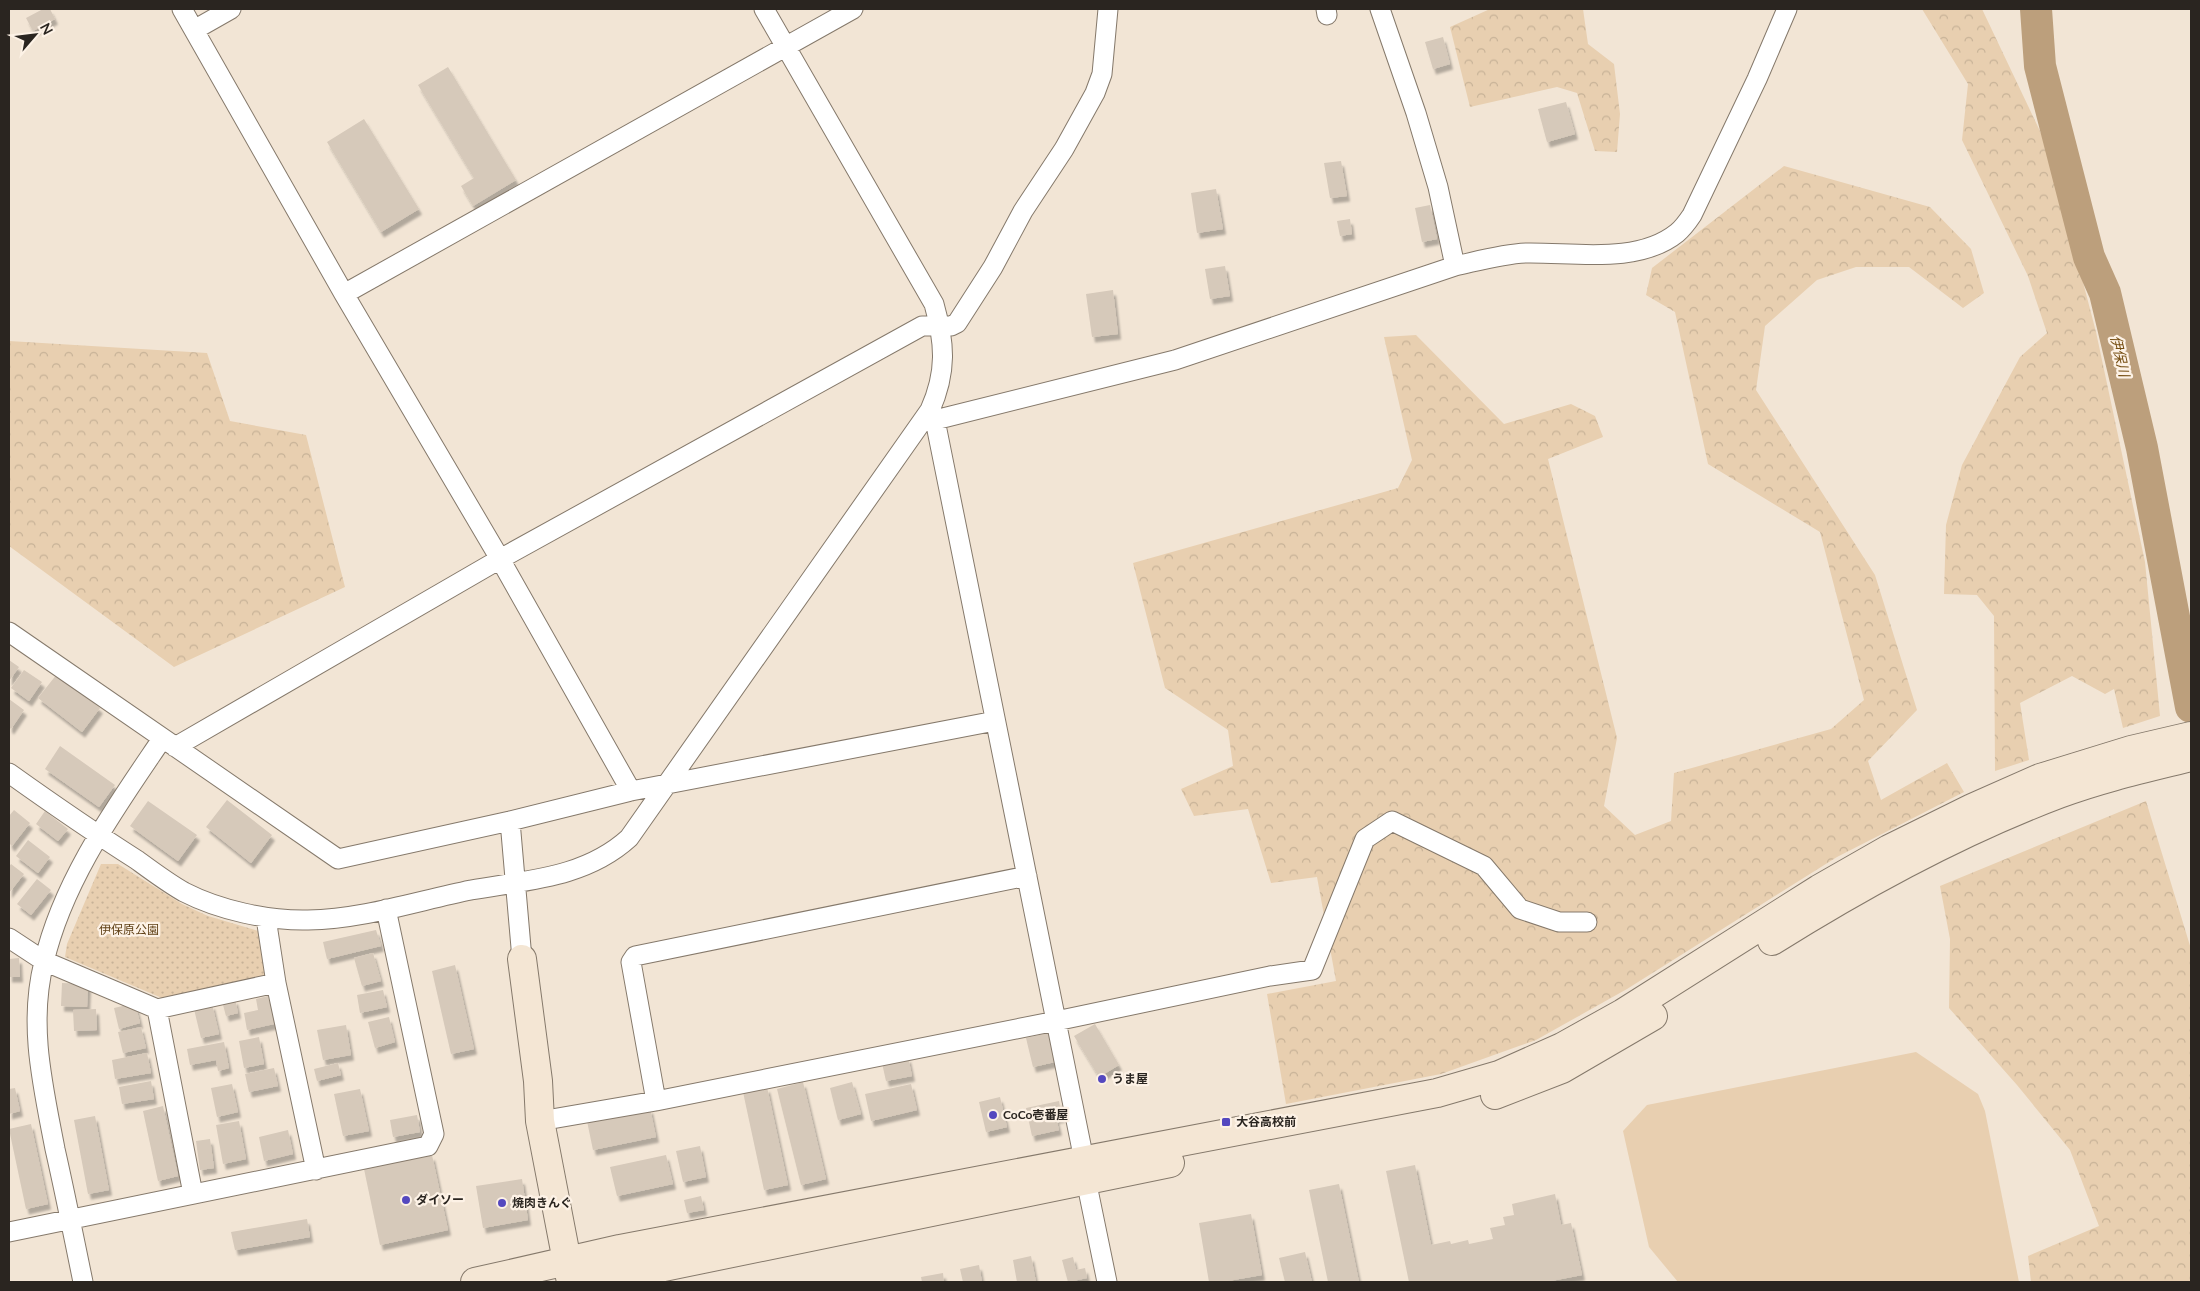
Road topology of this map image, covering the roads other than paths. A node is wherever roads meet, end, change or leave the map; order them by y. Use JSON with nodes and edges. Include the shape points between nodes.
{"nodes":[{"id":1,"x":182,"y":9,"type":"edge"},
{"id":2,"x":231,"y":9,"type":"edge"},
{"id":3,"x":764,"y":9,"type":"edge"},
{"id":4,"x":853,"y":9,"type":"edge"},
{"id":5,"x":1108,"y":9,"type":"edge"},
{"id":6,"x":1380,"y":9,"type":"edge"},
{"id":7,"x":1787,"y":9,"type":"edge"},
{"id":8,"x":194,"y":30,"type":"junction"},
{"id":9,"x":786,"y":46,"type":"junction"},
{"id":10,"x":1455,"y":266,"type":"junction"},
{"id":11,"x":344,"y":294,"type":"junction"},
{"id":12,"x":940,"y":327,"type":"junction"},
{"id":13,"x":933,"y":416,"type":"junction"},
{"id":14,"x":500,"y":559,"type":"junction"},
{"id":15,"x":9,"y":632,"type":"edge"},
{"id":16,"x":995,"y":721,"type":"junction"},
{"id":17,"x":2191,"y":736,"type":"edge"},
{"id":18,"x":169,"y":743,"type":"junction"},
{"id":19,"x":2191,"y":757,"type":"edge"},
{"id":20,"x":2135,"y":760,"type":"junction"},
{"id":21,"x":9,"y":773,"type":"edge"},
{"id":22,"x":668,"y":784,"type":"junction"},
{"id":23,"x":631,"y":791,"type":"junction"},
{"id":24,"x":510,"y":821,"type":"junction"},
{"id":25,"x":98,"y":835,"type":"junction"},
{"id":26,"x":1027,"y":876,"type":"junction"},
{"id":27,"x":515,"y":883,"type":"junction"},
{"id":28,"x":386,"y":909,"type":"junction"},
{"id":29,"x":266,"y":918,"type":"junction"},
{"id":30,"x":1587,"y":922,"type":"dead end"},
{"id":31,"x":9,"y":938,"type":"edge"},
{"id":32,"x":522,"y":959,"type":"joint"},
{"id":33,"x":44,"y":961,"type":"junction"},
{"id":34,"x":276,"y":983,"type":"junction"},
{"id":35,"x":157,"y":1009,"type":"junction"},
{"id":36,"x":1056,"y":1021,"type":"junction"},
{"id":37,"x":656,"y":1100,"type":"junction"},
{"id":38,"x":540,"y":1121,"type":"junction"},
{"id":39,"x":316,"y":1170,"type":"junction"},
{"id":40,"x":1085,"y":1170,"type":"junction"},
{"id":41,"x":194,"y":1194,"type":"junction"},
{"id":42,"x":70,"y":1220,"type":"junction"},
{"id":43,"x":9,"y":1232,"type":"edge"},
{"id":44,"x":569,"y":1272,"type":"edge"},
{"id":45,"x":83,"y":1282,"type":"edge"},
{"id":46,"x":475,"y":1282,"type":"edge"},
{"id":47,"x":591,"y":1282,"type":"edge"},
{"id":48,"x":1107,"y":1282,"type":"edge"}],
"edges":[{"from":1,"to":8,"type":"street"},
{"from":2,"to":8,"type":"street"},
{"from":3,"to":9,"type":"street"},
{"from":4,"to":9,"type":"street"},
{"from":5,"to":12,"type":"street","via":[[1102,74],[1095,93],[957,323]]},
{"from":6,"to":10,"type":"street","via":[[1438,187]]},
{"from":7,"to":10,"type":"street","via":[[1692,215],[1679,232],[1644,250],[1601,255],[1525,253]]},
{"from":8,"to":11,"type":"street"},
{"from":9,"to":11,"type":"street"},
{"from":9,"to":12,"type":"street","via":[[934,304]]},
{"from":10,"to":13,"type":"street","via":[[1175,360]]},
{"from":11,"to":14,"type":"street"},
{"from":12,"to":13,"type":"street","via":[[944,345],[943,375]]},
{"from":12,"to":14,"type":"street","via":[[922,326]]},
{"from":13,"to":16,"type":"street"},
{"from":13,"to":22,"type":"street"},
{"from":14,"to":18,"type":"street"},
{"from":14,"to":23,"type":"street"},
{"from":15,"to":18,"type":"street"},
{"from":16,"to":22,"type":"street"},
{"from":16,"to":26,"type":"street"},
{"from":17,"to":20,"type":"street"},
{"from":18,"to":24,"type":"street","via":[[338,859]]},
{"from":18,"to":25,"type":"street"},
{"from":19,"to":20,"type":"street"},
{"from":20,"to":40,"type":"street","via":[[2040,778],[1972,808],[1889,849],[1819,889],[1623,1013],[1562,1047],[1499,1074],[1437,1093]]},
{"from":21,"to":25,"type":"street"},
{"from":22,"to":23,"type":"street"},
{"from":22,"to":27,"type":"street","via":[[629,838],[616,848],[577,869]]},
{"from":23,"to":24,"type":"street"},
{"from":24,"to":27,"type":"street"},
{"from":25,"to":29,"type":"street","via":[[184,892]]},
{"from":25,"to":33,"type":"street","via":[[58,917]]},
{"from":26,"to":36,"type":"street"},
{"from":26,"to":37,"type":"street","via":[[635,956],[631,962]]},
{"from":27,"to":28,"type":"street"},
{"from":27,"to":32,"type":"street"},
{"from":28,"to":29,"type":"street","via":[[341,918]]},
{"from":28,"to":39,"type":"street","via":[[434,1134],[428,1146]]},
{"from":29,"to":34,"type":"street"},
{"from":30,"to":36,"type":"street","via":[[1559,922],[1520,909],[1484,866],[1392,821],[1365,839],[1312,970]]},
{"from":31,"to":33,"type":"street"},
{"from":32,"to":38,"type":"street"},
{"from":33,"to":35,"type":"street"},
{"from":33,"to":42,"type":"street","via":[[39,989],[37,1043]]},
{"from":34,"to":35,"type":"street"},
{"from":34,"to":39,"type":"street"},
{"from":35,"to":41,"type":"street"},
{"from":36,"to":37,"type":"street"},
{"from":36,"to":40,"type":"street"},
{"from":37,"to":38,"type":"street"},
{"from":38,"to":44,"type":"street"},
{"from":39,"to":41,"type":"street"},
{"from":40,"to":44,"type":"street"},
{"from":40,"to":47,"type":"street"},
{"from":40,"to":48,"type":"street"},
{"from":41,"to":42,"type":"street"},
{"from":42,"to":43,"type":"street"},
{"from":42,"to":45,"type":"street"},
{"from":44,"to":46,"type":"street"}]}
